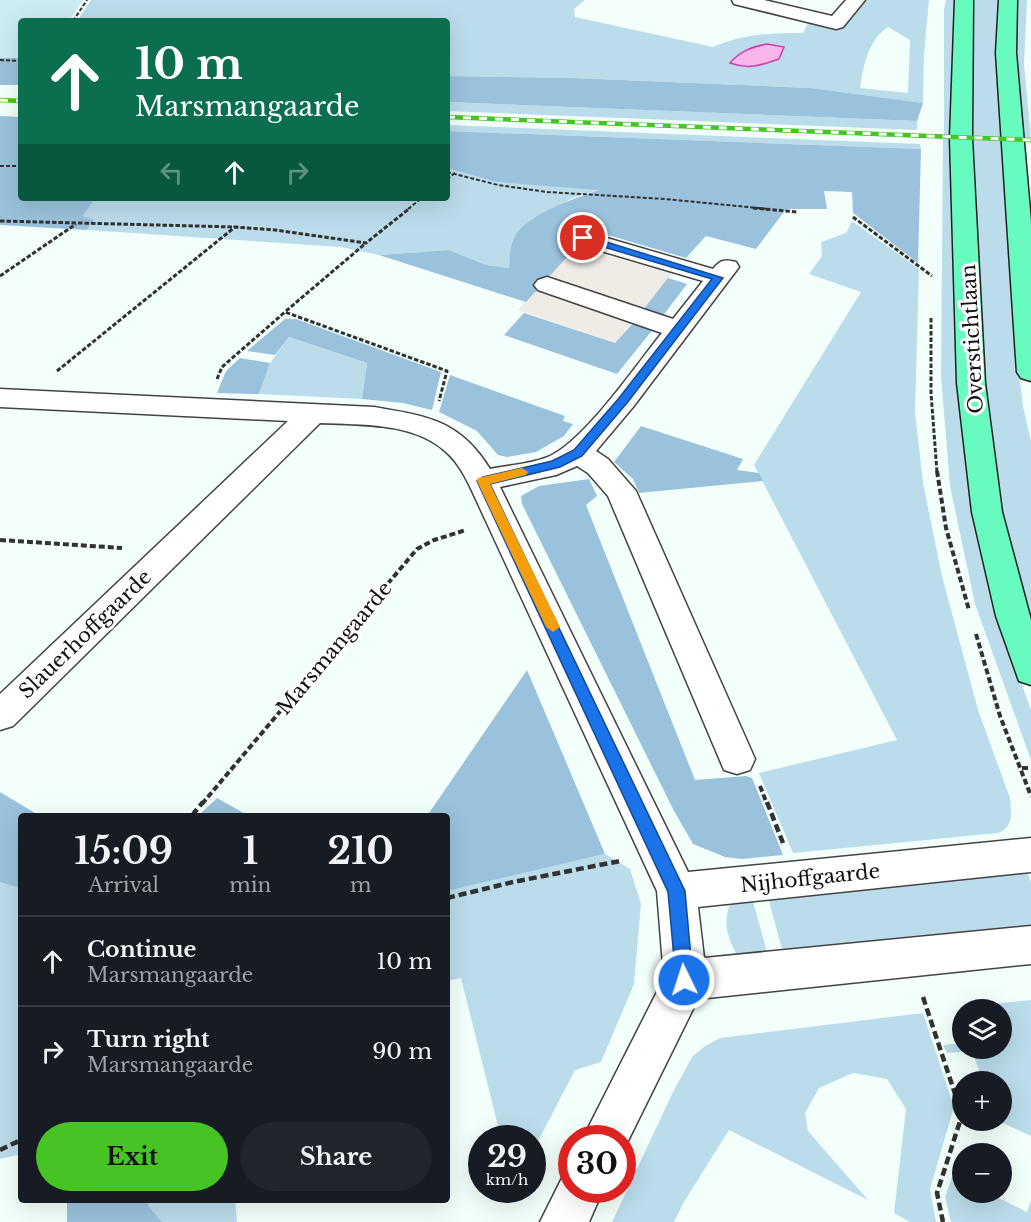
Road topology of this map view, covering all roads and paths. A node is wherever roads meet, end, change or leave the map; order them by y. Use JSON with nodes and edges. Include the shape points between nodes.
{"nodes":[{"id":1,"x":87,"y":0,"type":"edge"},
{"id":2,"x":741,"y":0,"type":"edge"},
{"id":3,"x":856,"y":0,"type":"edge"},
{"id":4,"x":964,"y":0,"type":"edge"},
{"id":5,"x":1008,"y":0,"type":"edge"},
{"id":6,"x":76,"y":18,"type":"edge"},
{"id":7,"x":0,"y":60,"type":"edge"},
{"id":8,"x":18,"y":61,"type":"edge"},
{"id":9,"x":0,"y":166,"type":"edge"},
{"id":10,"x":18,"y":166,"type":"edge"},
{"id":11,"x":450,"y":172,"type":"edge"},
{"id":12,"x":456,"y":173,"type":"junction"},
{"id":13,"x":450,"y":177,"type":"edge"},
{"id":14,"x":418,"y":201,"type":"edge"},
{"id":15,"x":797,"y":212,"type":"dead end"},
{"id":16,"x":853,"y":217,"type":"dead end"},
{"id":17,"x":0,"y":221,"type":"edge"},
{"id":18,"x":78,"y":222,"type":"junction"},
{"id":19,"x":235,"y":227,"type":"junction"},
{"id":20,"x":583,"y":238,"type":"dead end"},
{"id":21,"x":366,"y":243,"type":"junction"},
{"id":22,"x":0,"y":276,"type":"edge"},
{"id":23,"x":933,"y":276,"type":"dead end"},
{"id":24,"x":547,"y":285,"type":"dead end"},
{"id":25,"x":285,"y":312,"type":"junction"},
{"id":26,"x":677,"y":329,"type":"junction"},
{"id":27,"x":1031,"y":372,"type":"edge"},
{"id":28,"x":0,"y":398,"type":"edge"},
{"id":29,"x":41,"y":400,"type":"junction"},
{"id":30,"x":205,"y":409,"type":"junction"},
{"id":31,"x":312,"y":414,"type":"junction"},
{"id":32,"x":431,"y":428,"type":"junction"},
{"id":33,"x":578,"y":453,"type":"junction"},
{"id":34,"x":483,"y":481,"type":"junction"},
{"id":35,"x":501,"y":519,"type":"junction"},
{"id":36,"x":0,"y":540,"type":"edge"},
{"id":37,"x":171,"y":551,"type":"junction"},
{"id":38,"x":1031,"y":672,"type":"edge"},
{"id":39,"x":0,"y":716,"type":"edge"},
{"id":40,"x":737,"y":759,"type":"joint"},
{"id":41,"x":1022,"y":768,"type":"dead end"},
{"id":42,"x":1031,"y":768,"type":"edge"},
{"id":43,"x":194,"y":813,"type":"edge"},
{"id":44,"x":659,"y":853,"type":"junction"},
{"id":45,"x":1031,"y":855,"type":"edge"},
{"id":46,"x":798,"y":879,"type":"junction"},
{"id":47,"x":677,"y":891,"type":"junction"},
{"id":48,"x":450,"y":897,"type":"edge"},
{"id":49,"x":1031,"y":945,"type":"edge"},
{"id":50,"x":909,"y":957,"type":"junction"},
{"id":51,"x":684,"y":980,"type":"junction"},
{"id":52,"x":612,"y":1125,"type":"edge"},
{"id":53,"x":18,"y":1141,"type":"edge"},
{"id":54,"x":0,"y":1150,"type":"edge"},
{"id":55,"x":574,"y":1203,"type":"edge"},
{"id":56,"x":564,"y":1222,"type":"edge"},
{"id":57,"x":943,"y":1222,"type":"edge"}],
"edges":[{"from":1,"to":6,"type":"path"},
{"from":2,"to":3,"type":"street","via":[[836,23]]},
{"from":4,"to":38,"type":"main road","name":"Overstichtlaan","via":[[961,138],[971,383],[987,512]]},
{"from":5,"to":27,"type":"main road","via":[[1008,81]]},
{"from":7,"to":8,"type":"path"},
{"from":9,"to":10,"type":"path"},
{"from":11,"to":12,"type":"path"},
{"from":12,"to":13,"type":"path"},
{"from":12,"to":15,"type":"path","via":[[498,185],[547,192]]},
{"from":14,"to":21,"type":"path"},
{"from":16,"to":23,"type":"path"},
{"from":17,"to":18,"type":"path"},
{"from":18,"to":19,"type":"path"},
{"from":18,"to":22,"type":"path"},
{"from":19,"to":21,"type":"path"},
{"from":19,"to":29,"type":"path","via":[[57,370]]},
{"from":20,"to":26,"type":"street","via":[[722,272]]},
{"from":21,"to":25,"type":"path"},
{"from":24,"to":26,"type":"street"},
{"from":25,"to":30,"type":"path","via":[[222,367]]},
{"from":25,"to":32,"type":"path","via":[[447,371]]},
{"from":26,"to":33,"type":"street"},
{"from":28,"to":29,"type":"street"},
{"from":29,"to":30,"type":"street"},
{"from":30,"to":31,"type":"street"},
{"from":31,"to":32,"type":"street","via":[[374,416]]},
{"from":31,"to":37,"type":"street","name":"Slauerhoffgaarde"},
{"from":32,"to":34,"type":"street","via":[[458,444]]},
{"from":33,"to":34,"type":"street","via":[[556,465]]},
{"from":33,"to":40,"type":"street","via":[[598,466],[621,491]]},
{"from":34,"to":35,"type":"street"},
{"from":35,"to":43,"type":"path","name":"Marsmangaarde","via":[[417,549]]},
{"from":35,"to":44,"type":"street"},
{"from":36,"to":37,"type":"path","name":"Slauerhoffgaarde"},
{"from":37,"to":39,"type":"street","name":"Slauerhoffgaarde"},
{"from":40,"to":46,"type":"path","via":[[755,772]]},
{"from":41,"to":42,"type":"path"},
{"from":44,"to":47,"type":"street"},
{"from":44,"to":48,"type":"path"},
{"from":45,"to":46,"type":"street","name":"Nijhoffgaarde"},
{"from":46,"to":47,"type":"street","name":"Nijhoffgaarde"},
{"from":47,"to":51,"type":"street"},
{"from":49,"to":50,"type":"street"},
{"from":50,"to":51,"type":"street"},
{"from":50,"to":57,"type":"path","via":[[962,1115],[937,1193]]},
{"from":51,"to":52,"type":"street"},
{"from":53,"to":54,"type":"path"},
{"from":55,"to":56,"type":"street"}]}
